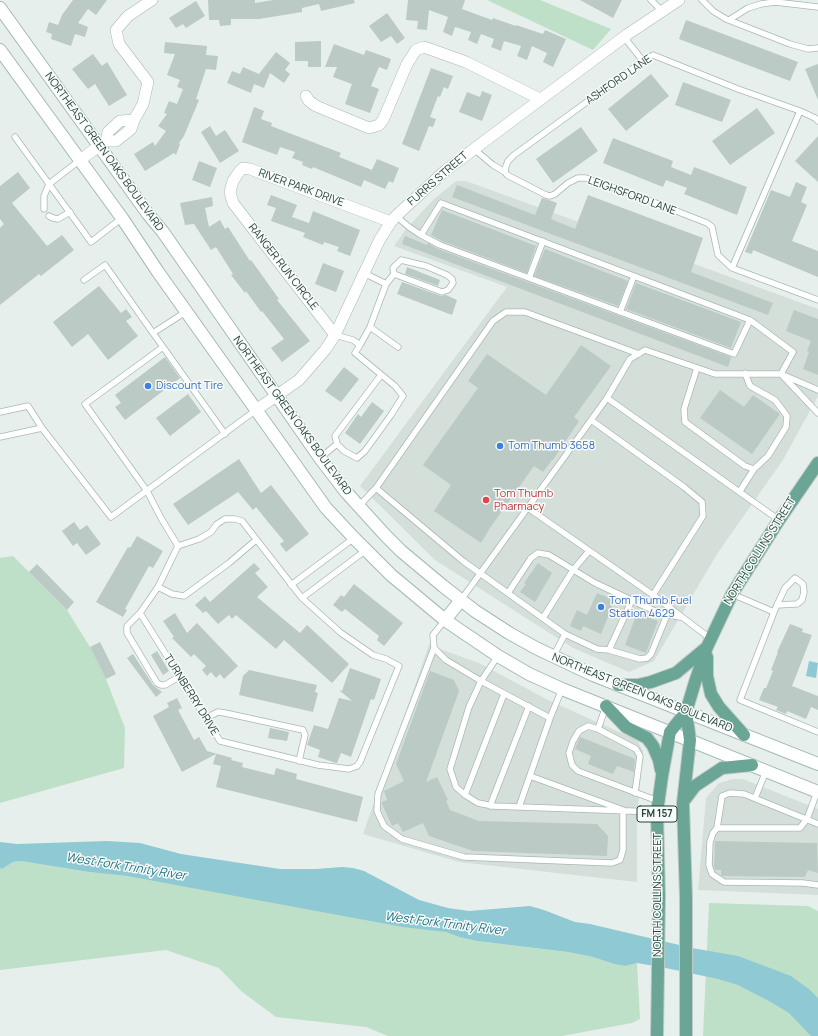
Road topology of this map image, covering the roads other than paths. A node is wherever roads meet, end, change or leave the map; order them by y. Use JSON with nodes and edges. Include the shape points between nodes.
{"nodes":[{"id":1,"x":152,"y":0,"type":"edge"},
{"id":2,"x":651,"y":0,"type":"edge"},
{"id":3,"x":679,"y":0,"type":"edge"},
{"id":4,"x":702,"y":0,"type":"edge"},
{"id":5,"x":818,"y":7,"type":"edge"},
{"id":6,"x":0,"y":8,"type":"edge"},
{"id":7,"x":662,"y":11,"type":"junction"},
{"id":8,"x":729,"y":20,"type":"junction"},
{"id":9,"x":624,"y":37,"type":"junction"},
{"id":10,"x":818,"y":48,"type":"edge"},
{"id":11,"x":0,"y":50,"type":"edge"},
{"id":12,"x":643,"y":60,"type":"junction"},
{"id":13,"x":306,"y":96,"type":"dead end"},
{"id":14,"x":540,"y":99,"type":"junction"},
{"id":15,"x":800,"y":111,"type":"junction"},
{"id":16,"x":818,"y":121,"type":"edge"},
{"id":17,"x":15,"y":137,"type":"dead end"},
{"id":18,"x":103,"y":143,"type":"junction"},
{"id":19,"x":474,"y":149,"type":"junction"},
{"id":20,"x":80,"y":160,"type":"junction"},
{"id":21,"x":505,"y":172,"type":"junction"},
{"id":22,"x":49,"y":184,"type":"junction"},
{"id":23,"x":232,"y":199,"type":"joint"},
{"id":24,"x":44,"y":209,"type":"dead end"},
{"id":25,"x":70,"y":212,"type":"junction"},
{"id":26,"x":49,"y":216,"type":"dead end"},
{"id":27,"x":122,"y":218,"type":"junction"},
{"id":28,"x":393,"y":219,"type":"junction"},
{"id":29,"x":421,"y":235,"type":"junction"},
{"id":30,"x":543,"y":241,"type":"junction"},
{"id":31,"x":732,"y":268,"type":"junction"},
{"id":32,"x":364,"y":273,"type":"junction"},
{"id":33,"x":394,"y":274,"type":"junction"},
{"id":34,"x":634,"y":276,"type":"junction"},
{"id":35,"x":529,"y":278,"type":"junction"},
{"id":36,"x":84,"y":280,"type":"dead end"},
{"id":37,"x":386,"y":284,"type":"junction"},
{"id":38,"x":818,"y":300,"type":"edge"},
{"id":39,"x":187,"y":311,"type":"junction"},
{"id":40,"x":620,"y":312,"type":"junction"},
{"id":41,"x":750,"y":320,"type":"junction"},
{"id":42,"x":370,"y":327,"type":"junction"},
{"id":43,"x":153,"y":333,"type":"junction"},
{"id":44,"x":335,"y":335,"type":"junction"},
{"id":45,"x":360,"y":345,"type":"junction"},
{"id":46,"x":163,"y":347,"type":"junction"},
{"id":47,"x":398,"y":347,"type":"dead end"},
{"id":48,"x":640,"y":354,"type":"junction"},
{"id":49,"x":697,"y":368,"type":"junction"},
{"id":50,"x":745,"y":373,"type":"junction"},
{"id":51,"x":381,"y":374,"type":"junction"},
{"id":52,"x":781,"y":374,"type":"junction"},
{"id":53,"x":818,"y":390,"type":"edge"},
{"id":54,"x":277,"y":396,"type":"junction"},
{"id":55,"x":607,"y":398,"type":"junction"},
{"id":56,"x":256,"y":410,"type":"junction"},
{"id":57,"x":0,"y":412,"type":"edge"},
{"id":58,"x":818,"y":413,"type":"edge"},
{"id":59,"x":591,"y":420,"type":"junction"},
{"id":60,"x":42,"y":428,"type":"junction"},
{"id":61,"x":225,"y":434,"type":"junction"},
{"id":62,"x":0,"y":438,"type":"edge"},
{"id":63,"x":337,"y":444,"type":"junction"},
{"id":64,"x":320,"y":458,"type":"junction"},
{"id":65,"x":818,"y":463,"type":"edge"},
{"id":66,"x":754,"y":470,"type":"junction"},
{"id":67,"x":376,"y":488,"type":"junction"},
{"id":68,"x":147,"y":491,"type":"junction"},
{"id":69,"x":740,"y":491,"type":"junction"},
{"id":70,"x":358,"y":506,"type":"junction"},
{"id":71,"x":528,"y":508,"type":"junction"},
{"id":72,"x":779,"y":520,"type":"junction"},
{"id":73,"x":354,"y":538,"type":"junction"},
{"id":74,"x":256,"y":540,"type":"junction"},
{"id":75,"x":178,"y":546,"type":"junction"},
{"id":76,"x":366,"y":550,"type":"junction"},
{"id":77,"x":589,"y":551,"type":"junction"},
{"id":78,"x":573,"y":570,"type":"junction"},
{"id":79,"x":480,"y":574,"type":"junction"},
{"id":80,"x":291,"y":585,"type":"junction"},
{"id":81,"x":158,"y":587,"type":"junction"},
{"id":82,"x":508,"y":594,"type":"junction"},
{"id":83,"x":732,"y":594,"type":"junction"},
{"id":84,"x":653,"y":596,"type":"junction"},
{"id":85,"x":302,"y":598,"type":"junction"},
{"id":86,"x":461,"y":600,"type":"junction"},
{"id":87,"x":632,"y":600,"type":"junction"},
{"id":88,"x":777,"y":605,"type":"junction"},
{"id":89,"x":774,"y":612,"type":"junction"},
{"id":90,"x":140,"y":613,"type":"junction"},
{"id":91,"x":667,"y":615,"type":"junction"},
{"id":92,"x":682,"y":617,"type":"junction"},
{"id":93,"x":542,"y":618,"type":"junction"},
{"id":94,"x":445,"y":620,"type":"junction"},
{"id":95,"x":565,"y":634,"type":"junction"},
{"id":96,"x":709,"y":643,"type":"junction"},
{"id":97,"x":434,"y":648,"type":"junction"},
{"id":98,"x":609,"y":650,"type":"junction"},
{"id":99,"x":498,"y":656,"type":"junction"},
{"id":100,"x":553,"y":657,"type":"junction"},
{"id":101,"x":180,"y":677,"type":"junction"},
{"id":102,"x":481,"y":681,"type":"junction"},
{"id":103,"x":618,"y":685,"type":"junction"},
{"id":104,"x":562,"y":689,"type":"junction"},
{"id":105,"x":504,"y":694,"type":"junction"},
{"id":106,"x":529,"y":706,"type":"junction"},
{"id":107,"x":606,"y":706,"type":"junction"},
{"id":108,"x":686,"y":712,"type":"junction"},
{"id":109,"x":206,"y":718,"type":"junction"},
{"id":110,"x":550,"y":718,"type":"junction"},
{"id":111,"x":598,"y":729,"type":"junction"},
{"id":112,"x":670,"y":732,"type":"junction"},
{"id":113,"x":818,"y":732,"type":"edge"},
{"id":114,"x":744,"y":735,"type":"junction"},
{"id":115,"x":690,"y":740,"type":"junction"},
{"id":116,"x":299,"y":760,"type":"junction"},
{"id":117,"x":818,"y":764,"type":"edge"},
{"id":118,"x":752,"y":765,"type":"junction"},
{"id":119,"x":766,"y":770,"type":"junction"},
{"id":120,"x":530,"y":776,"type":"junction"},
{"id":121,"x":662,"y":776,"type":"junction"},
{"id":122,"x":818,"y":792,"type":"edge"},
{"id":123,"x":635,"y":793,"type":"junction"},
{"id":124,"x":464,"y":795,"type":"junction"},
{"id":125,"x":755,"y":798,"type":"junction"},
{"id":126,"x":683,"y":802,"type":"junction"},
{"id":127,"x":490,"y":806,"type":"junction"},
{"id":128,"x":519,"y":807,"type":"junction"},
{"id":129,"x":658,"y":807,"type":"junction"},
{"id":130,"x":623,"y":810,"type":"junction"},
{"id":131,"x":807,"y":819,"type":"junction"},
{"id":132,"x":818,"y":824,"type":"edge"},
{"id":133,"x":717,"y":828,"type":"junction"},
{"id":134,"x":818,"y":885,"type":"edge"},
{"id":135,"x":657,"y":1036,"type":"edge"},
{"id":136,"x":686,"y":1036,"type":"edge"}],
"edges":[{"from":1,"to":18,"type":"street","via":[[128,16],[116,30],[119,44],[148,82],[143,104],[131,129],[116,141]]},
{"from":2,"to":7,"type":"lane"},
{"from":3,"to":7,"type":"street","name":"FURRS STREET"},
{"from":4,"to":8,"type":"lane","via":[[712,11]]},
{"from":5,"to":8,"type":"lane","via":[[774,2],[748,8]]},
{"from":6,"to":18,"type":"main road","name":"NORTHEAST GREEN OAKS BOULEVARD"},
{"from":7,"to":9,"type":"street","name":"FURRS STREET"},
{"from":8,"to":10,"type":"lane","via":[[790,44],[808,49]]},
{"from":9,"to":12,"type":"lane"},
{"from":9,"to":14,"type":"street","name":"FURRS STREET"},
{"from":11,"to":20,"type":"main road"},
{"from":12,"to":15,"type":"lane","name":"ASHFORD LANE","via":[[653,55]]},
{"from":12,"to":21,"type":"lane","name":"ASHFORD LANE","via":[[514,155],[508,161]]},
{"from":13,"to":14,"type":"street","via":[[316,106],[368,128],[379,125],[407,64],[416,50],[424,47],[466,62]]},
{"from":14,"to":19,"type":"street","name":"FURRS STREET"},
{"from":15,"to":16,"type":"lane","name":"ASHFORD LANE"},
{"from":15,"to":31,"type":"lane"},
{"from":17,"to":22,"type":"lane"},
{"from":18,"to":20,"type":"street"},
{"from":18,"to":54,"type":"main road","name":"NORTHEAST GREEN OAKS BOULEVARD","via":[[148,214]]},
{"from":19,"to":21,"type":"lane","name":"LEIGHSFORD LANE"},
{"from":19,"to":28,"type":"street","name":"FURRS STREET","via":[[446,170]]},
{"from":20,"to":22,"type":"lane"},
{"from":20,"to":27,"type":"main road"},
{"from":21,"to":31,"type":"lane","name":"LEIGHSFORD LANE","via":[[550,196],[578,178],[586,178],[707,223],[712,227],[718,255]]},
{"from":22,"to":24,"type":"lane","via":[[44,196]]},
{"from":22,"to":25,"type":"lane"},
{"from":23,"to":28,"type":"street","name":"RIVER PARK DRIVE","via":[[230,192],[233,181],[243,168]]},
{"from":23,"to":44,"type":"street","name":"RANGER RUN CIRCLE"},
{"from":25,"to":26,"type":"lane","via":[[58,219]]},
{"from":25,"to":27,"type":"lane","via":[[91,242]]},
{"from":27,"to":39,"type":"main road"},
{"from":28,"to":29,"type":"lane"},
{"from":28,"to":32,"type":"street","name":"FURRS STREET","via":[[380,238]]},
{"from":29,"to":30,"type":"lane","via":[[441,203]]},
{"from":29,"to":35,"type":"lane","via":[[440,246]]},
{"from":30,"to":34,"type":"lane"},
{"from":30,"to":35,"type":"lane"},
{"from":31,"to":38,"type":"lane","name":"LEIGHSFORD LANE"},
{"from":32,"to":37,"type":"lane"},
{"from":32,"to":44,"type":"street","name":"FURRS STREET"},
{"from":33,"to":33,"type":"lane","via":[[393,268],[401,260],[426,266],[447,275],[452,279],[452,283],[448,290],[442,292]]},
{"from":33,"to":37,"type":"lane"},
{"from":34,"to":40,"type":"lane"},
{"from":34,"to":41,"type":"lane"},
{"from":35,"to":40,"type":"lane"},
{"from":36,"to":43,"type":"lane","via":[[105,265]]},
{"from":37,"to":42,"type":"lane"},
{"from":39,"to":43,"type":"lane"},
{"from":39,"to":56,"type":"main road"},
{"from":40,"to":41,"type":"lane","via":[[734,354]]},
{"from":41,"to":52,"type":"lane","via":[[792,352]]},
{"from":42,"to":45,"type":"lane"},
{"from":42,"to":47,"type":"lane"},
{"from":43,"to":46,"type":"lane"},
{"from":44,"to":45,"type":"lane","via":[[353,340]]},
{"from":44,"to":54,"type":"street","name":"FURRS STREET","via":[[299,380]]},
{"from":45,"to":51,"type":"lane","via":[[356,353]]},
{"from":46,"to":61,"type":"lane"},
{"from":46,"to":68,"type":"lane","via":[[85,404]]},
{"from":48,"to":49,"type":"lane","via":[[645,350]]},
{"from":48,"to":55,"type":"lane","via":[[630,359]]},
{"from":48,"to":67,"type":"lane","via":[[525,312],[506,312],[493,321]]},
{"from":49,"to":50,"type":"lane","via":[[715,374]]},
{"from":49,"to":66,"type":"lane","via":[[684,409],[685,422]]},
{"from":50,"to":52,"type":"lane"},
{"from":50,"to":66,"type":"lane","via":[[750,386],[775,400],[787,416],[786,427],[768,456]]},
{"from":51,"to":63,"type":"lane","via":[[337,431]]},
{"from":51,"to":63,"type":"lane","via":[[403,396],[365,451],[357,458]]},
{"from":52,"to":53,"type":"lane"},
{"from":52,"to":58,"type":"lane"},
{"from":54,"to":56,"type":"street","name":"FURRS STREET"},
{"from":54,"to":64,"type":"main road","name":"NORTHEAST GREEN OAKS BOULEVARD"},
{"from":55,"to":59,"type":"lane"},
{"from":55,"to":69,"type":"lane"},
{"from":56,"to":61,"type":"lane"},
{"from":56,"to":73,"type":"main road","via":[[329,511]]},
{"from":57,"to":60,"type":"lane","via":[[28,406]]},
{"from":59,"to":71,"type":"lane"},
{"from":59,"to":84,"type":"lane","via":[[702,502],[703,516]]},
{"from":60,"to":62,"type":"lane"},
{"from":60,"to":68,"type":"lane","via":[[111,517]]},
{"from":61,"to":68,"type":"lane"},
{"from":63,"to":64,"type":"lane"},
{"from":64,"to":70,"type":"main road","name":"NORTHEAST GREEN OAKS BOULEVARD"},
{"from":65,"to":72,"type":"main road","name":"NORTH COLLINS STREET","number":"FM 157"},
{"from":66,"to":69,"type":"lane"},
{"from":67,"to":70,"type":"lane"},
{"from":67,"to":79,"type":"lane"},
{"from":68,"to":75,"type":"lane"},
{"from":69,"to":72,"type":"lane"},
{"from":70,"to":86,"type":"main road","name":"NORTHEAST GREEN OAKS BOULEVARD","via":[[402,551]]},
{"from":71,"to":77,"type":"lane"},
{"from":71,"to":79,"type":"lane"},
{"from":72,"to":83,"type":"main road","name":"NORTH COLLINS STREET","number":"FM 157"},
{"from":73,"to":76,"type":"main road"},
{"from":73,"to":80,"type":"lane"},
{"from":74,"to":75,"type":"lane","name":"TURNBERRY DRIVE","via":[[242,521],[225,519],[199,539]]},
{"from":74,"to":80,"type":"lane","name":"TURNBERRY DRIVE"},
{"from":74,"to":81,"type":"lane","via":[[184,596],[172,594]]},
{"from":75,"to":81,"type":"lane"},
{"from":76,"to":85,"type":"lane"},
{"from":76,"to":94,"type":"main road","via":[[391,575]]},
{"from":77,"to":78,"type":"lane"},
{"from":77,"to":84,"type":"lane"},
{"from":78,"to":82,"type":"lane","via":[[549,555],[538,552],[531,558]]},
{"from":78,"to":87,"type":"lane"},
{"from":78,"to":93,"type":"lane"},
{"from":79,"to":82,"type":"lane"},
{"from":79,"to":86,"type":"lane"},
{"from":80,"to":85,"type":"lane","name":"TURNBERRY DRIVE"},
{"from":81,"to":90,"type":"lane"},
{"from":82,"to":93,"type":"lane"},
{"from":83,"to":89,"type":"lane"},
{"from":83,"to":96,"type":"main road","name":"NORTH COLLINS STREET","number":"FM 157"},
{"from":84,"to":92,"type":"lane"},
{"from":85,"to":116,"type":"lane","name":"TURNBERRY DRIVE","via":[[359,646],[399,666],[357,766],[349,769],[338,768]]},
{"from":86,"to":94,"type":"main road"},
{"from":86,"to":100,"type":"main road","name":"NORTHEAST GREEN OAKS BOULEVARD","via":[[509,633]]},
{"from":87,"to":91,"type":"lane"},
{"from":87,"to":98,"type":"lane"},
{"from":88,"to":88,"type":"lane","via":[[797,604],[802,600],[803,584],[795,578],[785,588]]},
{"from":88,"to":89,"type":"lane"},
{"from":89,"to":113,"type":"lane","via":[[740,700]]},
{"from":90,"to":101,"type":"lane","name":"TURNBERRY DRIVE"},
{"from":90,"to":101,"type":"lane","via":[[127,626],[126,633],[157,683],[165,685]]},
{"from":91,"to":92,"type":"lane"},
{"from":91,"to":98,"type":"lane","via":[[647,658],[640,659]]},
{"from":92,"to":96,"type":"lane"},
{"from":93,"to":95,"type":"lane"},
{"from":94,"to":97,"type":"lane","via":[[433,635]]},
{"from":94,"to":99,"type":"main road"},
{"from":95,"to":98,"type":"lane","via":[[597,649]]},
{"from":95,"to":100,"type":"lane"},
{"from":96,"to":103,"type":"main road","via":[[676,674],[638,685]]},
{"from":96,"to":108,"type":"main road","name":"NORTH COLLINS STREET","number":"FM 157"},
{"from":96,"to":114,"type":"main road","via":[[707,676],[711,694]]},
{"from":97,"to":102,"type":"lane","via":[[446,660]]},
{"from":97,"to":130,"type":"lane","via":[[378,794],[377,811],[384,826],[402,839],[464,856],[612,863],[620,860],[623,850]]},
{"from":99,"to":102,"type":"lane"},
{"from":99,"to":104,"type":"main road"},
{"from":100,"to":103,"type":"main road","name":"NORTHEAST GREEN OAKS BOULEVARD"},
{"from":101,"to":109,"type":"lane","name":"TURNBERRY DRIVE"},
{"from":102,"to":105,"type":"lane"},
{"from":102,"to":124,"type":"lane","via":[[469,707],[450,769],[456,787]]},
{"from":103,"to":108,"type":"main road","name":"NORTHEAST GREEN OAKS BOULEVARD"},
{"from":104,"to":107,"type":"main road"},
{"from":104,"to":110,"type":"lane"},
{"from":105,"to":106,"type":"lane"},
{"from":105,"to":124,"type":"lane"},
{"from":106,"to":110,"type":"lane"},
{"from":106,"to":127,"type":"lane"},
{"from":107,"to":111,"type":"lane"},
{"from":107,"to":112,"type":"main road"},
{"from":107,"to":121,"type":"main road","via":[[626,727],[647,738],[659,760]]},
{"from":108,"to":112,"type":"main road","name":"NORTH COLLINS STREET","number":"FM 157"},
{"from":108,"to":114,"type":"main road","name":"NORTHEAST GREEN OAKS BOULEVARD"},
{"from":108,"to":115,"type":"main road","name":"NORTH COLLINS STREET","number":"FM 157"},
{"from":109,"to":116,"type":"lane","name":"TURNBERRY DRIVE","via":[[220,741]]},
{"from":109,"to":116,"type":"lane","via":[[218,712],[303,730],[305,735]]},
{"from":110,"to":120,"type":"lane"},
{"from":111,"to":123,"type":"lane","via":[[636,749],[640,756]]},
{"from":111,"to":123,"type":"lane","via":[[588,726],[579,731],[569,753],[572,764],[578,771]]},
{"from":112,"to":115,"type":"main road"},
{"from":112,"to":121,"type":"main road","name":"NORTH COLLINS STREET","number":"FM 157"},
{"from":114,"to":117,"type":"main road","name":"NORTHEAST GREEN OAKS BOULEVARD"},
{"from":115,"to":118,"type":"main road"},
{"from":115,"to":126,"type":"main road","name":"NORTH COLLINS STREET","number":"FM 157"},
{"from":118,"to":119,"type":"main road"},
{"from":118,"to":126,"type":"main road","via":[[722,768],[695,786]]},
{"from":119,"to":122,"type":"main road"},
{"from":119,"to":125,"type":"lane"},
{"from":120,"to":128,"type":"lane"},
{"from":120,"to":130,"type":"lane"},
{"from":121,"to":129,"type":"main road","name":"NORTH COLLINS STREET","number":"FM 157"},
{"from":122,"to":131,"type":"lane"},
{"from":123,"to":129,"type":"lane"},
{"from":124,"to":127,"type":"lane","via":[[478,804]]},
{"from":125,"to":131,"type":"lane"},
{"from":125,"to":133,"type":"lane","via":[[730,793],[722,796]]},
{"from":126,"to":136,"type":"main road","name":"NORTH COLLINS STREET","number":"FM 157"},
{"from":127,"to":128,"type":"lane"},
{"from":128,"to":130,"type":"lane"},
{"from":129,"to":130,"type":"lane"},
{"from":129,"to":135,"type":"main road","name":"NORTH COLLINS STREET","number":"FM 157"},
{"from":131,"to":132,"type":"lane"},
{"from":131,"to":133,"type":"lane","via":[[800,828]]},
{"from":133,"to":134,"type":"lane","via":[[710,842],[709,865],[712,874],[724,882]]}]}
